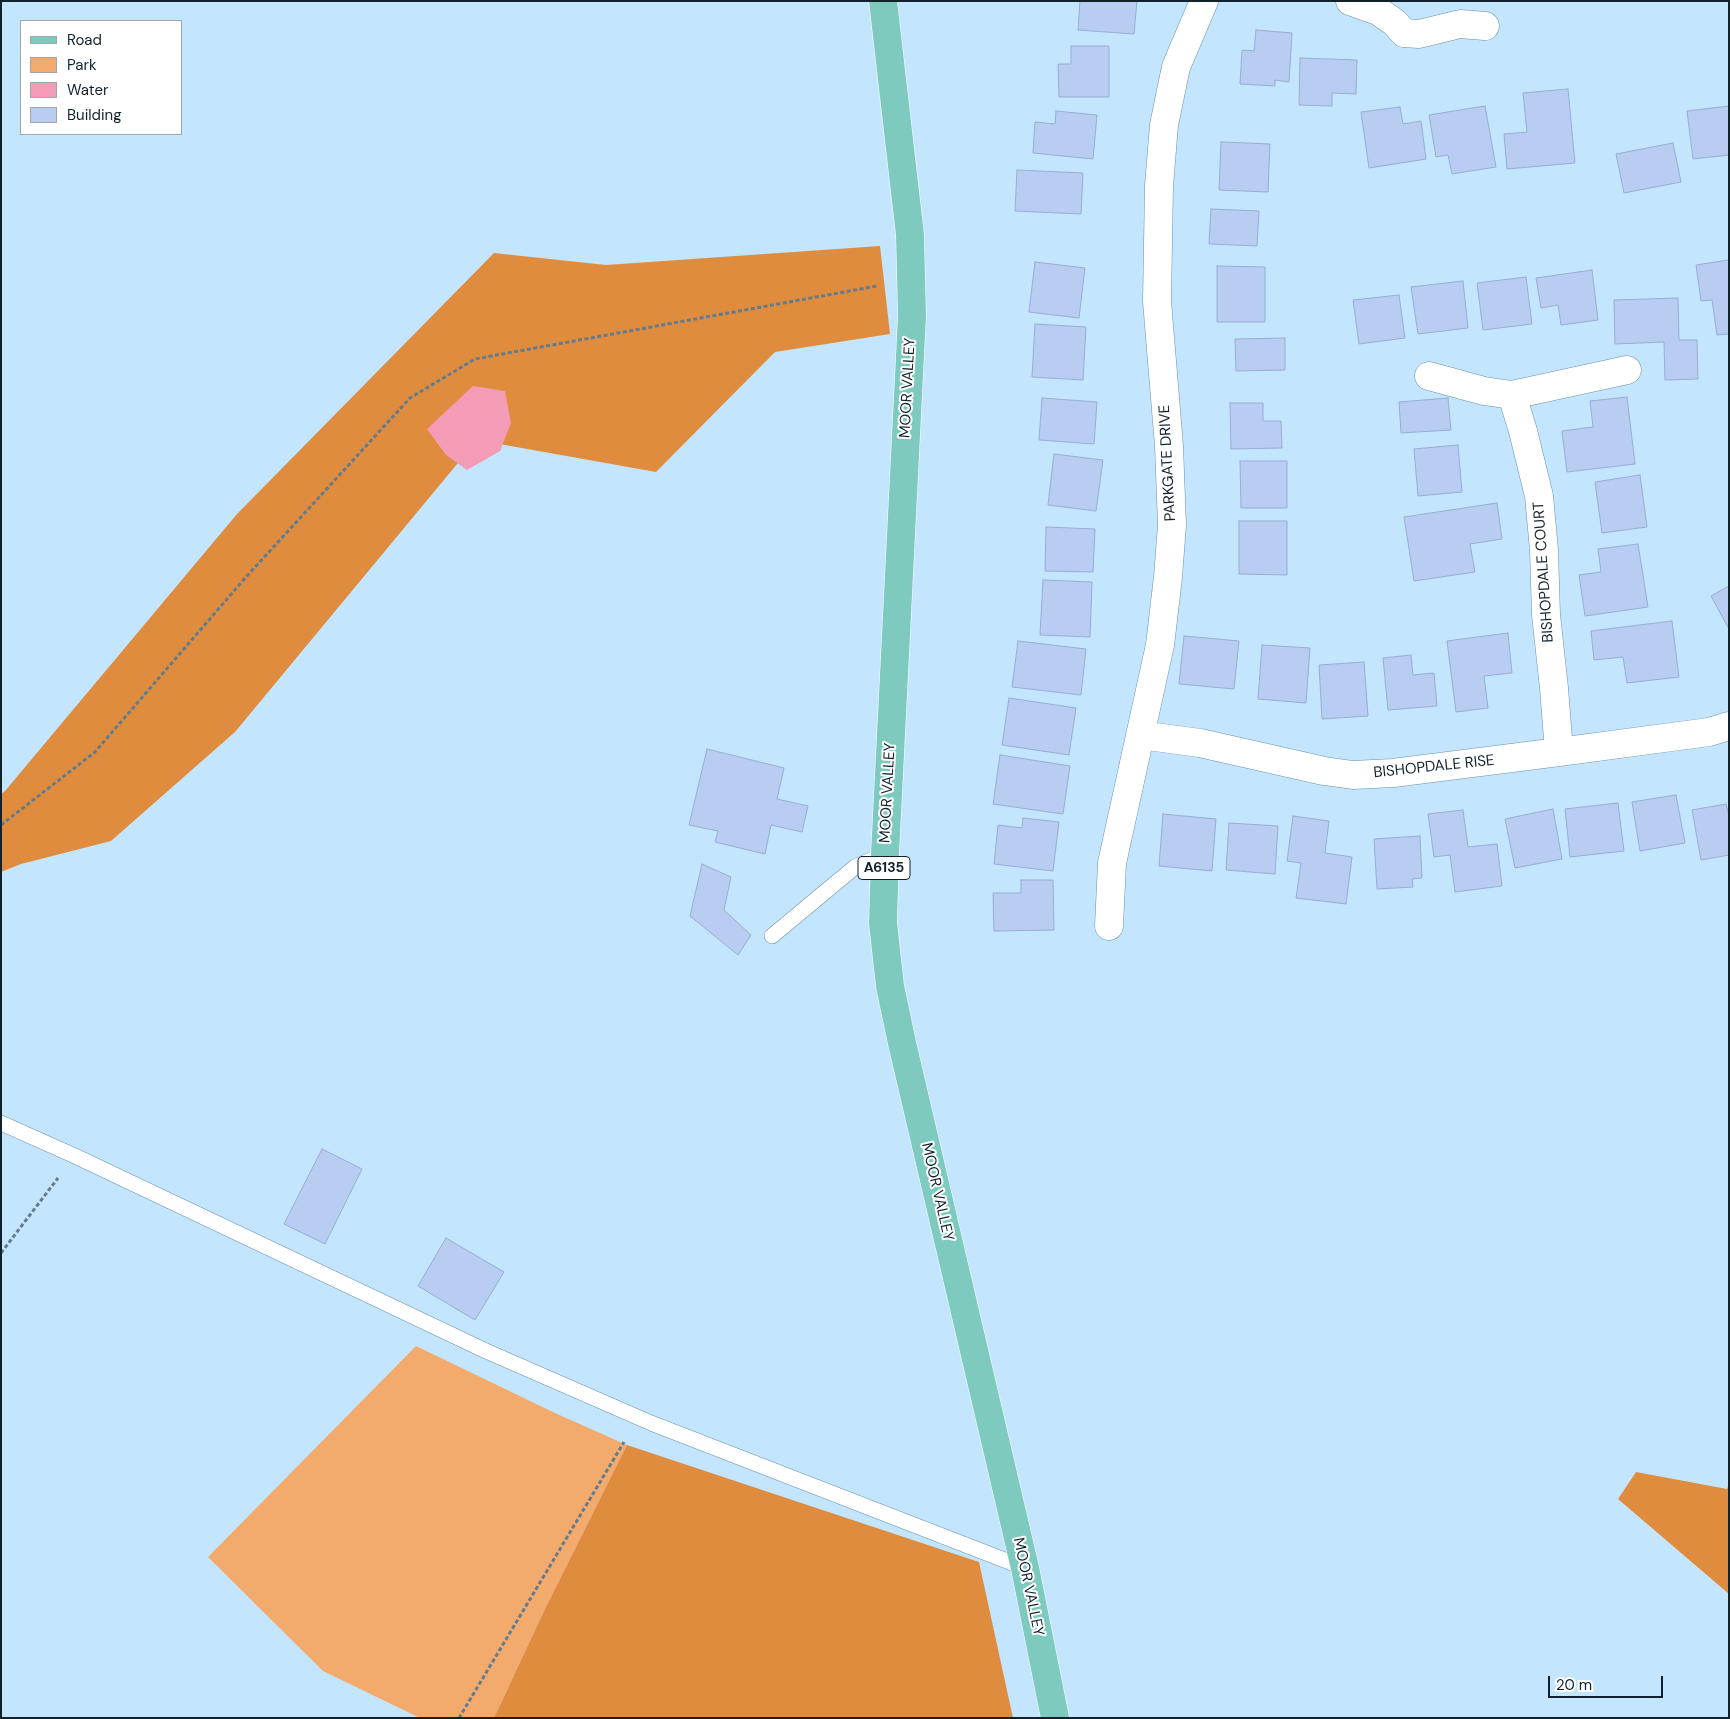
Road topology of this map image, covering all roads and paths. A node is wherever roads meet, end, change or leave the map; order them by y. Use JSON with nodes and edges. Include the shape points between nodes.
{"nodes":[{"id":1,"x":883,"y":1,"type":"edge"},
{"id":2,"x":1204,"y":1,"type":"edge"},
{"id":3,"x":1350,"y":1,"type":"edge"},
{"id":4,"x":1485,"y":26,"type":"dead end"},
{"id":5,"x":911,"y":280,"type":"junction"},
{"id":6,"x":1627,"y":370,"type":"dead end"},
{"id":7,"x":1428,"y":376,"type":"dead end"},
{"id":8,"x":1512,"y":395,"type":"junction"},
{"id":9,"x":1729,"y":726,"type":"edge"},
{"id":10,"x":1140,"y":735,"type":"junction"},
{"id":11,"x":1559,"y":752,"type":"junction"},
{"id":12,"x":1,"y":825,"type":"edge"},
{"id":13,"x":884,"y":854,"type":"junction"},
{"id":14,"x":1110,"y":926,"type":"dead end"},
{"id":15,"x":772,"y":936,"type":"dead end"},
{"id":16,"x":1,"y":1123,"type":"edge"},
{"id":17,"x":75,"y":1156,"type":"junction"},
{"id":18,"x":1,"y":1253,"type":"edge"},
{"id":19,"x":639,"y":1418,"type":"junction"},
{"id":20,"x":1026,"y":1568,"type":"junction"},
{"id":21,"x":459,"y":1718,"type":"edge"},
{"id":22,"x":1056,"y":1718,"type":"edge"}],
"edges":[{"from":1,"to":5,"type":"main road","name":"MOOR VALLEY","number":"A6135","via":[[910,235]]},
{"from":2,"to":10,"type":"street","name":"PARKGATE DRIVE","via":[[1176,67],[1164,125],[1159,186],[1157,301],[1172,525],[1160,645]]},
{"from":3,"to":4,"type":"street","via":[[1378,11],[1404,33],[1419,34],[1460,24]]},
{"from":5,"to":12,"type":"path","via":[[475,359],[418,393],[246,577],[95,752]]},
{"from":5,"to":13,"type":"main road","name":"MOOR VALLEY","number":"A6135","via":[[912,316]]},
{"from":6,"to":8,"type":"street"},
{"from":7,"to":8,"type":"street"},
{"from":8,"to":11,"type":"street","name":"BISHOPDALE COURT","via":[[1539,496]]},
{"from":9,"to":11,"type":"street","name":"BISHOPDALE RISE","via":[[1708,732]]},
{"from":10,"to":11,"type":"street","name":"BISHOPDALE RISE","via":[[1200,743],[1353,775]]},
{"from":10,"to":14,"type":"street","name":"PARKGATE DRIVE","via":[[1112,863]]},
{"from":13,"to":15,"type":"lane","via":[[856,867]]},
{"from":13,"to":20,"type":"main road","name":"MOOR VALLEY","number":"A6135","via":[[883,922],[890,986]]},
{"from":16,"to":17,"type":"lane"},
{"from":17,"to":18,"type":"path"},
{"from":17,"to":19,"type":"lane","via":[[486,1350]]},
{"from":19,"to":20,"type":"lane"},
{"from":19,"to":21,"type":"path"},
{"from":20,"to":22,"type":"main road","name":"MOOR VALLEY","number":"A6135"}]}
